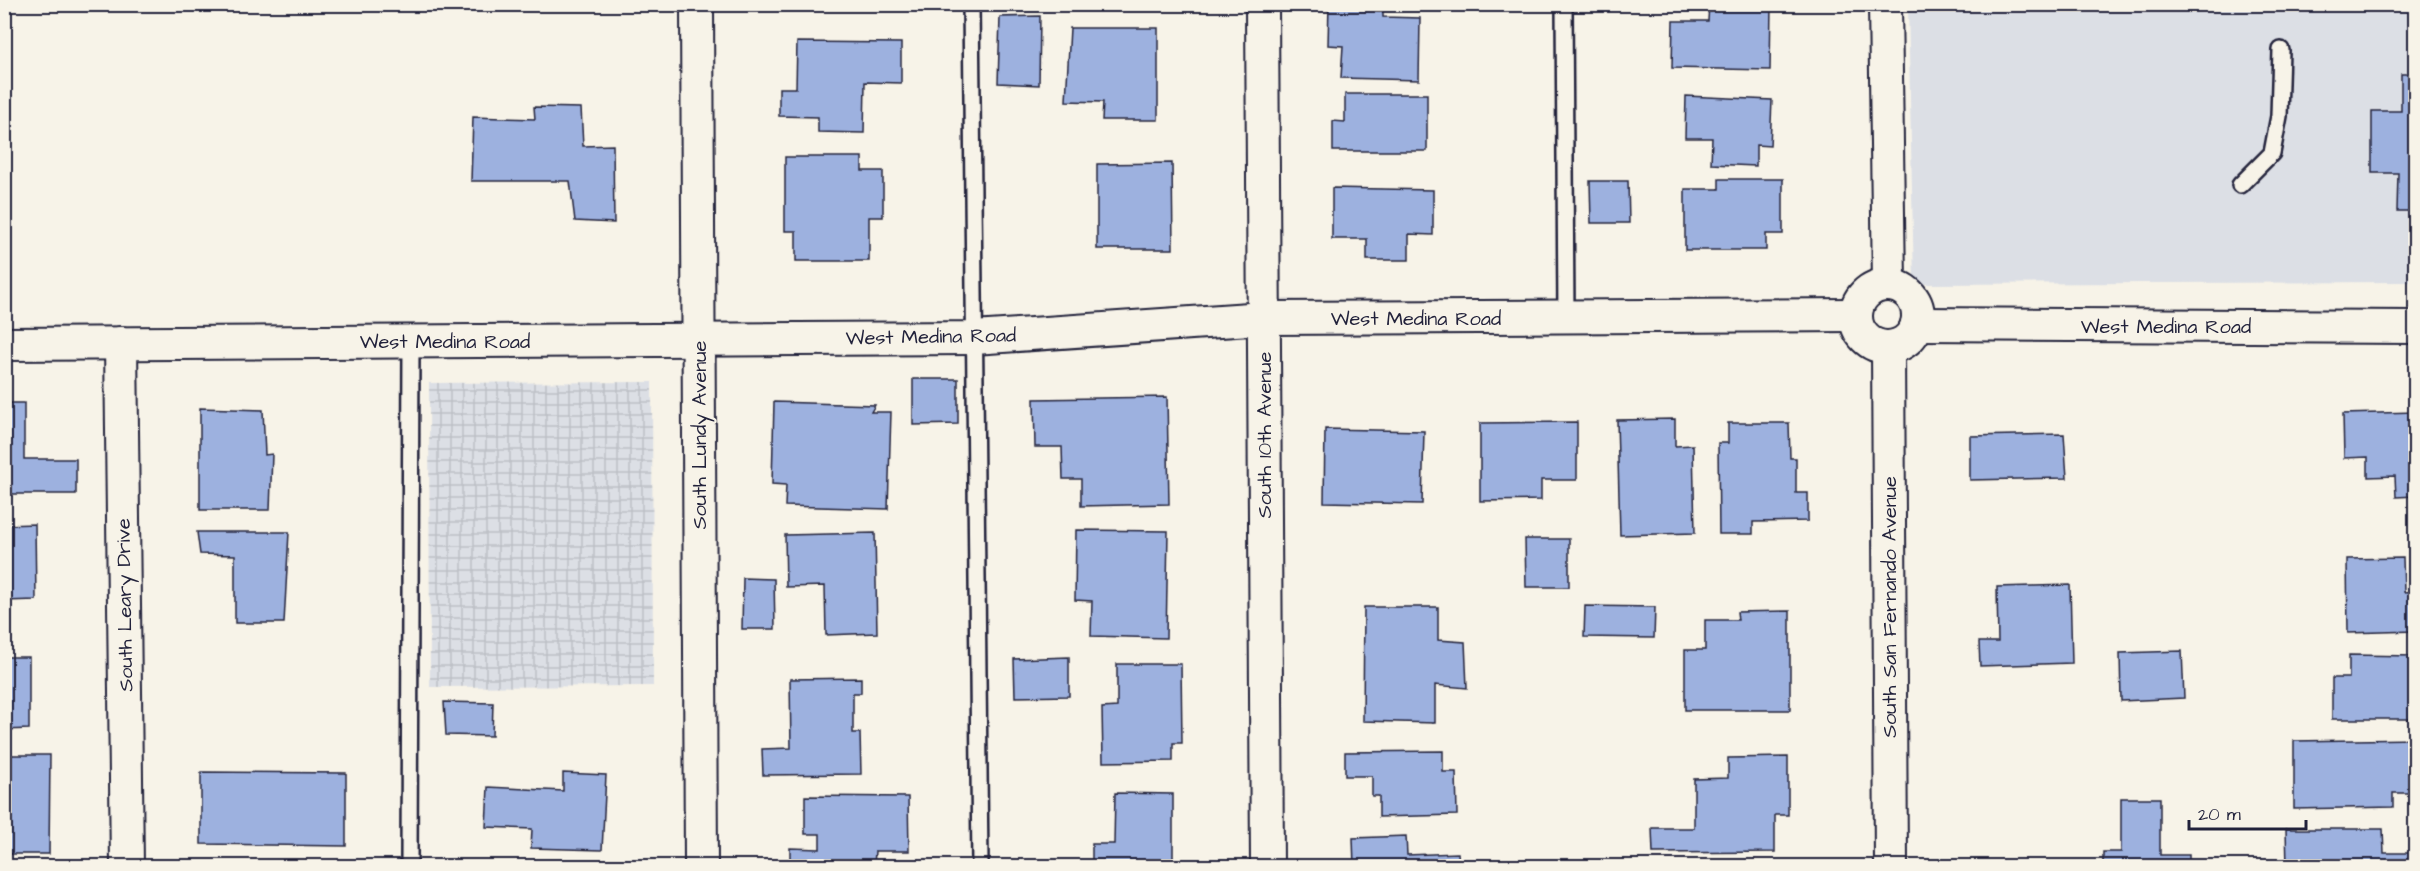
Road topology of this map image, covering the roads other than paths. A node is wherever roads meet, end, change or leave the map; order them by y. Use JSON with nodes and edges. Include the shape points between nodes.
{"nodes":[{"id":1,"x":697,"y":4,"type":"edge"},
{"id":2,"x":971,"y":4,"type":"edge"},
{"id":3,"x":1262,"y":4,"type":"edge"},
{"id":4,"x":1564,"y":4,"type":"edge"},
{"id":5,"x":1886,"y":4,"type":"edge"},
{"id":6,"x":2281,"y":50,"type":"dead end"},
{"id":7,"x":2240,"y":185,"type":"dead end"},
{"id":8,"x":1889,"y":284,"type":"junction"},
{"id":9,"x":1856,"y":315,"type":"junction"},
{"id":10,"x":1264,"y":318,"type":"junction"},
{"id":11,"x":1566,"y":318,"type":"junction"},
{"id":12,"x":1917,"y":324,"type":"junction"},
{"id":13,"x":2415,"y":327,"type":"edge"},
{"id":14,"x":974,"y":338,"type":"junction"},
{"id":15,"x":699,"y":339,"type":"junction"},
{"id":16,"x":411,"y":341,"type":"junction"},
{"id":17,"x":121,"y":343,"type":"junction"},
{"id":18,"x":4,"y":344,"type":"edge"},
{"id":19,"x":1888,"y":347,"type":"junction"},
{"id":20,"x":127,"y":867,"type":"edge"},
{"id":21,"x":410,"y":867,"type":"edge"},
{"id":22,"x":701,"y":867,"type":"edge"},
{"id":23,"x":980,"y":867,"type":"edge"},
{"id":24,"x":1267,"y":867,"type":"edge"},
{"id":25,"x":1891,"y":867,"type":"edge"}],
"edges":[{"from":1,"to":15,"type":"street","name":"South Lundy Avenue"},
{"from":2,"to":14,"type":"lane"},
{"from":3,"to":10,"type":"street","name":"South 10th Avenue"},
{"from":4,"to":11,"type":"lane"},
{"from":5,"to":8,"type":"street"},
{"from":6,"to":7,"type":"lane","via":[[2279,116],[2272,153]]},
{"from":8,"to":9,"type":"street","via":[[1870,289]]},
{"from":8,"to":12,"type":"street","via":[[1900,287],[1915,301]]},
{"from":9,"to":11,"type":"street","name":"West Medina Road"},
{"from":9,"to":19,"type":"street","via":[[1862,334],[1878,346]]},
{"from":10,"to":11,"type":"street","name":"West Medina Road"},
{"from":10,"to":14,"type":"street","name":"West Medina Road"},
{"from":10,"to":24,"type":"street","name":"South 10th Avenue"},
{"from":12,"to":13,"type":"street","name":"West Medina Road"},
{"from":12,"to":19,"type":"street","via":[[1907,340]]},
{"from":14,"to":15,"type":"street","name":"West Medina Road"},
{"from":14,"to":23,"type":"lane"},
{"from":15,"to":16,"type":"street","name":"West Medina Road"},
{"from":15,"to":22,"type":"street","name":"South Lundy Avenue"},
{"from":16,"to":17,"type":"street","name":"West Medina Road"},
{"from":16,"to":21,"type":"lane"},
{"from":17,"to":18,"type":"street","name":"West Medina Road"},
{"from":17,"to":20,"type":"street","name":"South Leary Drive"},
{"from":19,"to":25,"type":"street","name":"South San Fernando Avenue"}]}
